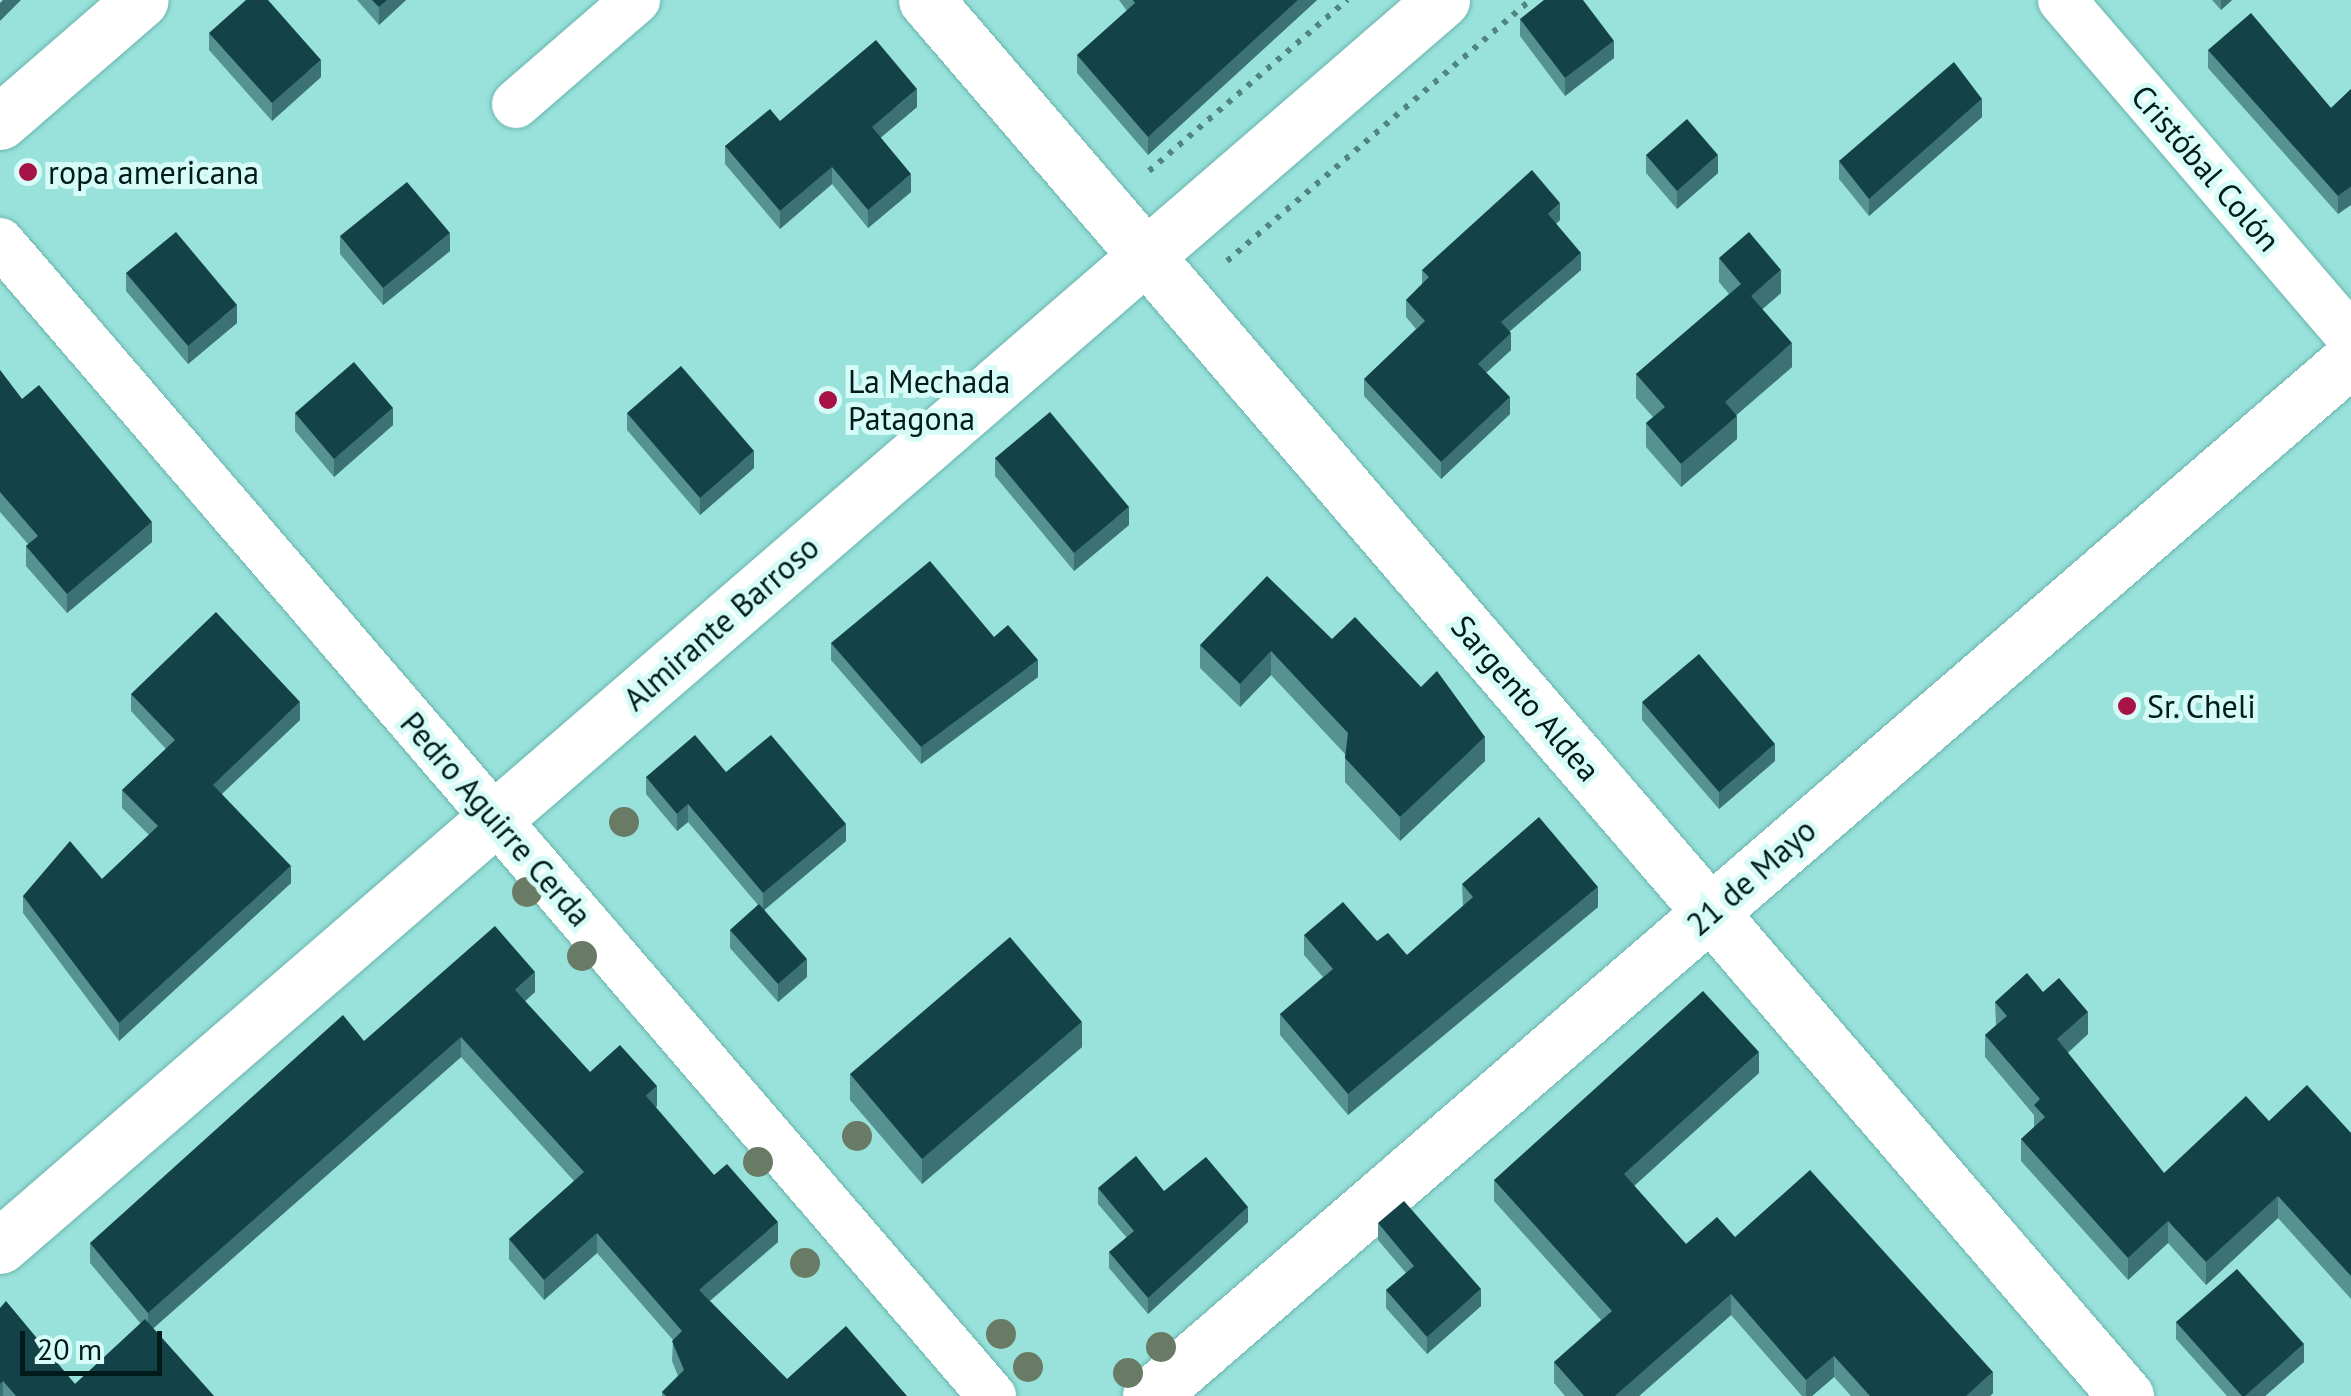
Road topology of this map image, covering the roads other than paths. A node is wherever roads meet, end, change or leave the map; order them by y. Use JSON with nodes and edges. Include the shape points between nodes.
{"nodes":[{"id":1,"x":141,"y":0,"type":"edge"},
{"id":2,"x":636,"y":0,"type":"edge"},
{"id":3,"x":926,"y":0,"type":"edge"},
{"id":4,"x":1442,"y":0,"type":"edge"},
{"id":5,"x":2062,"y":0,"type":"edge"},
{"id":6,"x":516,"y":104,"type":"dead end"},
{"id":7,"x":0,"y":122,"type":"edge"},
{"id":8,"x":0,"y":242,"type":"edge"},
{"id":9,"x":1146,"y":256,"type":"junction"},
{"id":10,"x":2351,"y":336,"type":"edge"},
{"id":11,"x":2351,"y":358,"type":"edge"},
{"id":12,"x":495,"y":818,"type":"junction"},
{"id":13,"x":1710,"y":912,"type":"junction"},
{"id":14,"x":0,"y":1246,"type":"edge"},
{"id":15,"x":992,"y":1396,"type":"edge"},
{"id":16,"x":1150,"y":1396,"type":"edge"},
{"id":17,"x":2126,"y":1396,"type":"edge"}],
"edges":[{"from":1,"to":7,"type":"street"},
{"from":2,"to":6,"type":"street"},
{"from":3,"to":9,"type":"street","name":"Sargento Aldea"},
{"from":4,"to":9,"type":"street","name":"Almirante Barroso"},
{"from":5,"to":10,"type":"street","name":"Cristóbal Colón"},
{"from":8,"to":12,"type":"street","name":"Pedro Aguirre Cerda"},
{"from":9,"to":12,"type":"street","name":"Almirante Barroso"},
{"from":9,"to":13,"type":"street","name":"Sargento Aldea"},
{"from":11,"to":13,"type":"street","name":"21 de Mayo"},
{"from":12,"to":14,"type":"street","name":"Almirante Barroso"},
{"from":12,"to":15,"type":"street","name":"Pedro Aguirre Cerda"},
{"from":13,"to":16,"type":"street","name":"21 de Mayo"},
{"from":13,"to":17,"type":"street","name":"Sargento Aldea"}]}
